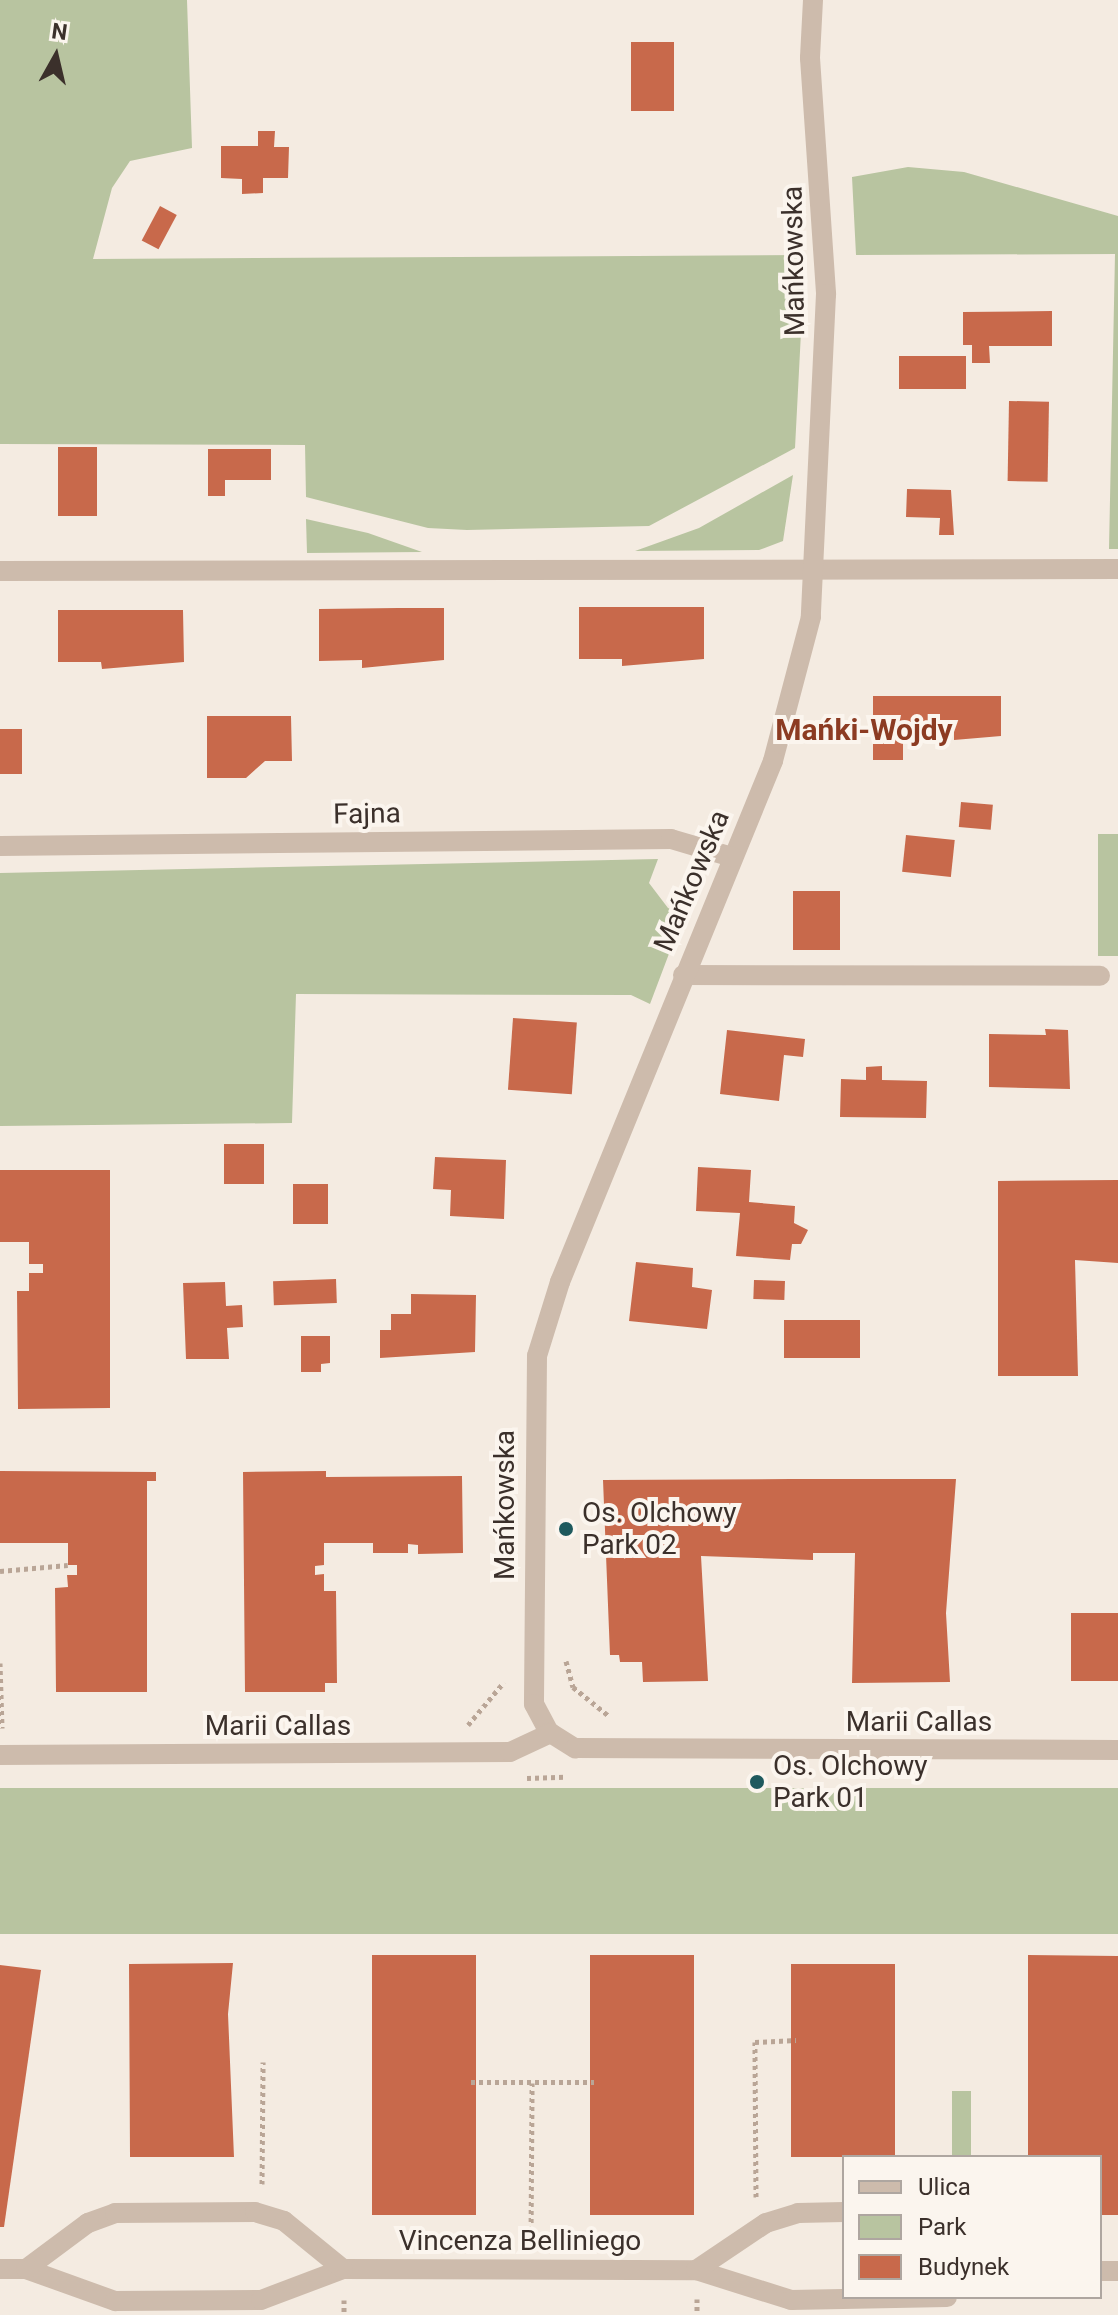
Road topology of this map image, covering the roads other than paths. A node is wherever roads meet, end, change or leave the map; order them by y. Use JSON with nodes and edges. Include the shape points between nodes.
{"nodes":[{"id":1,"x":813,"y":0,"type":"edge"},
{"id":2,"x":1118,"y":569,"type":"edge"},
{"id":3,"x":0,"y":571,"type":"edge"},
{"id":4,"x":816,"y":571,"type":"junction"},
{"id":5,"x":0,"y":846,"type":"edge"},
{"id":6,"x":732,"y":857,"type":"junction"},
{"id":7,"x":683,"y":975,"type":"junction"},
{"id":8,"x":1100,"y":976,"type":"dead end"},
{"id":9,"x":551,"y":1733,"type":"junction"},
{"id":10,"x":1118,"y":1750,"type":"edge"},
{"id":11,"x":0,"y":1755,"type":"edge"},
{"id":12,"x":842,"y":2212,"type":"edge"},
{"id":13,"x":0,"y":2269,"type":"edge"},
{"id":14,"x":26,"y":2269,"type":"junction"},
{"id":15,"x":343,"y":2269,"type":"junction"},
{"id":16,"x":696,"y":2270,"type":"junction"},
{"id":17,"x":843,"y":2299,"type":"edge"}],
"edges":[{"from":1,"to":4,"type":"street","name":"Mańkowska","via":[[810,58],[826,246]]},
{"from":2,"to":4,"type":"street"},
{"from":3,"to":4,"type":"street"},
{"from":4,"to":6,"type":"street","name":"Mańkowska","via":[[790,710]]},
{"from":5,"to":6,"type":"street","name":"Fajna","via":[[671,839]]},
{"from":6,"to":7,"type":"street","name":"Mańkowska"},
{"from":7,"to":8,"type":"street"},
{"from":7,"to":9,"type":"street","name":"Mańkowska","via":[[537,1356],[534,1704]]},
{"from":9,"to":10,"type":"street","name":"Marii Callas","via":[[575,1748]]},
{"from":9,"to":11,"type":"street","name":"Marii Callas","via":[[510,1752]]},
{"from":12,"to":16,"type":"street","via":[[798,2213],[766,2223]]},
{"from":13,"to":14,"type":"street","name":"Vincenza Belliniego"},
{"from":14,"to":15,"type":"street","name":"Vincenza Belliniego","via":[[79,2293],[130,2301],[261,2300]]},
{"from":14,"to":15,"type":"street","via":[[88,2223],[115,2213],[255,2212],[284,2221]]},
{"from":15,"to":16,"type":"street","name":"Vincenza Belliniego"},
{"from":16,"to":17,"type":"street","name":"Vincenza Belliniego","via":[[791,2300]]}]}
